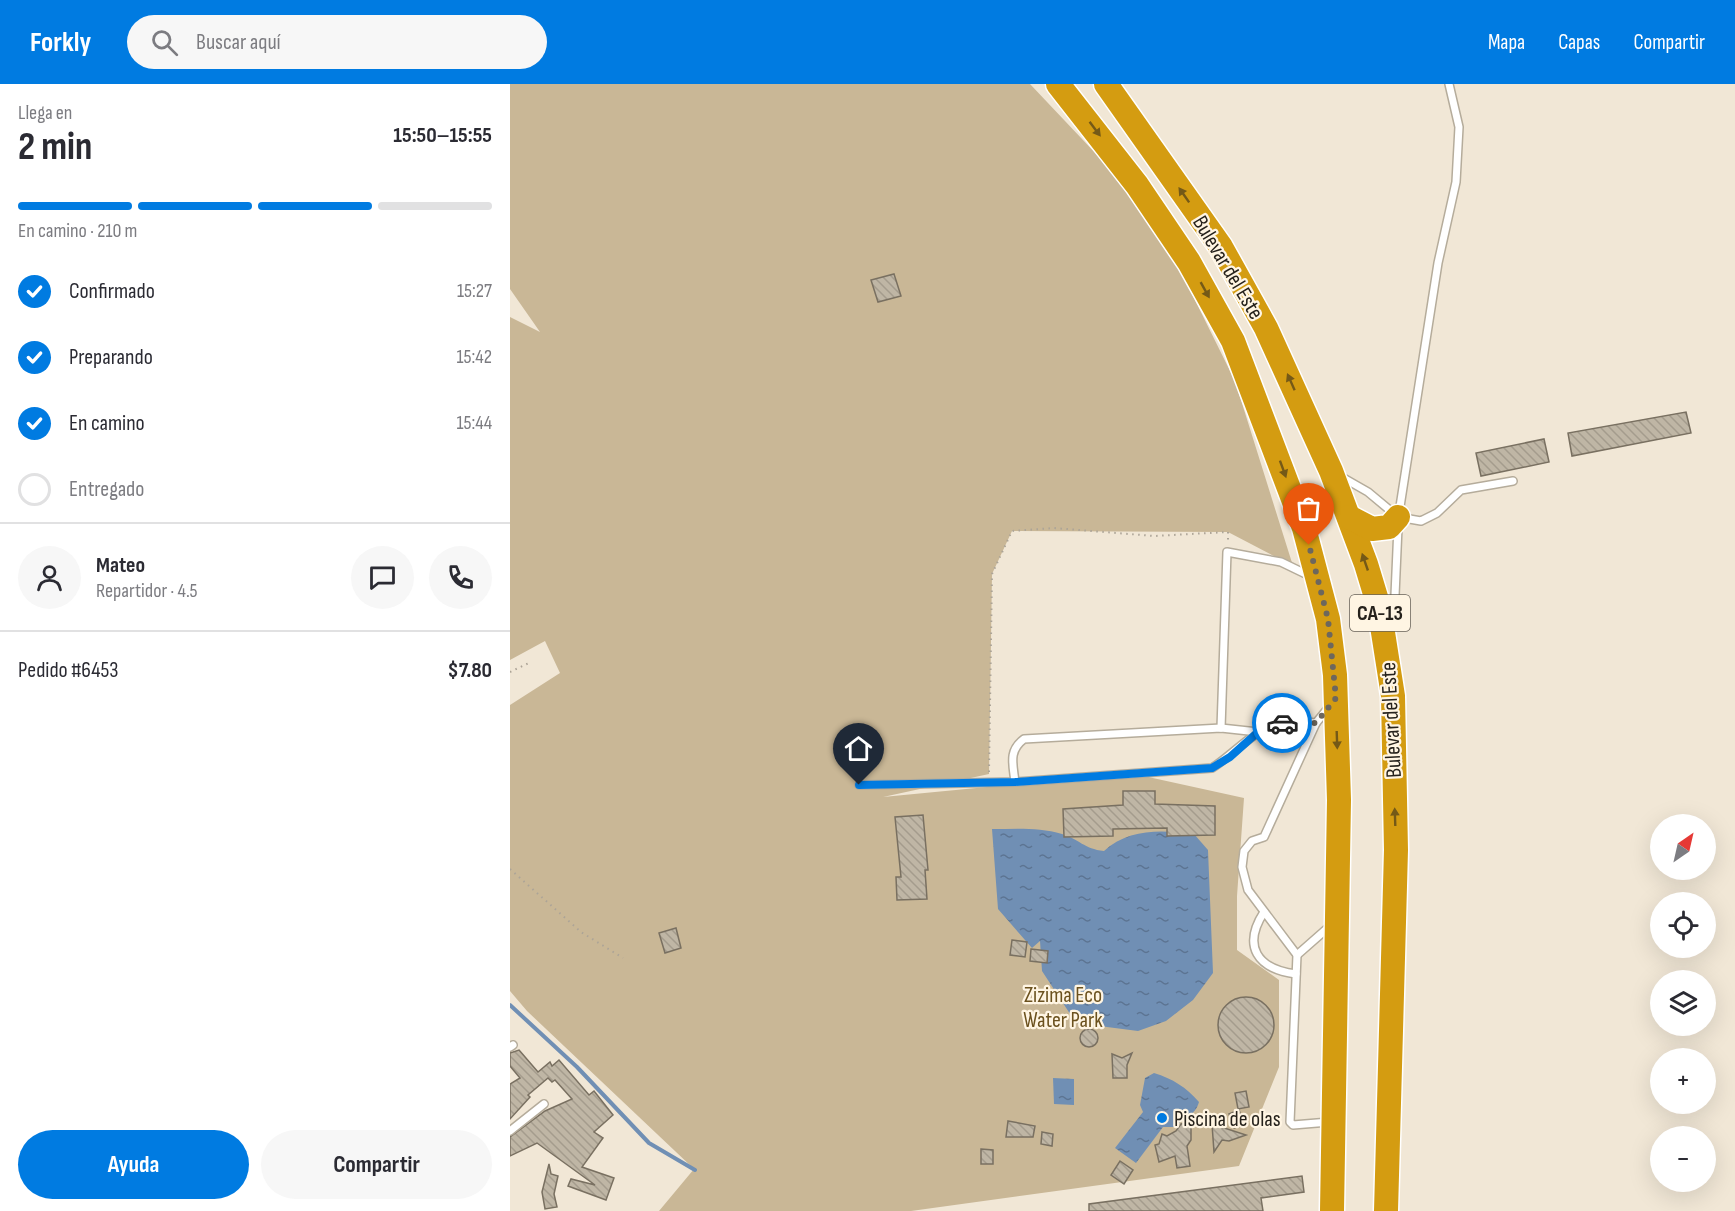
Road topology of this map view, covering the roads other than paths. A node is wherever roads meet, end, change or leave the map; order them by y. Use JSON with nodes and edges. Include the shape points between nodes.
{"nodes":[{"id":1,"x":1449,"y":84,"type":"edge"},
{"id":2,"x":1108,"y":86,"type":"edge"},
{"id":3,"x":1065,"y":89,"type":"edge"},
{"id":4,"x":1331,"y":471,"type":"junction"},
{"id":5,"x":1513,"y":481,"type":"dead end"},
{"id":6,"x":1349,"y":517,"type":"junction"},
{"id":7,"x":1398,"y":517,"type":"junction"},
{"id":8,"x":1318,"y":580,"type":"junction"},
{"id":9,"x":1385,"y":640,"type":"junction"},
{"id":10,"x":1336,"y":698,"type":"junction"},
{"id":11,"x":1316,"y":723,"type":"junction"},
{"id":12,"x":1221,"y":729,"type":"junction"},
{"id":13,"x":1258,"y":732,"type":"junction"},
{"id":14,"x":1015,"y":782,"type":"junction"},
{"id":15,"x":859,"y":785,"type":"dead end"},
{"id":16,"x":1396,"y":850,"type":"junction"},
{"id":17,"x":1264,"y":912,"type":"junction"},
{"id":18,"x":1336,"y":920,"type":"junction"},
{"id":19,"x":1297,"y":955,"type":"junction"},
{"id":20,"x":1296,"y":974,"type":"junction"},
{"id":21,"x":544,"y":1104,"type":"dead end"},
{"id":22,"x":1332,"y":1122,"type":"junction"},
{"id":23,"x":510,"y":1131,"type":"edge"},
{"id":24,"x":1332,"y":1211,"type":"edge"},
{"id":25,"x":1386,"y":1211,"type":"edge"},
{"id":26,"x":1403,"y":1211,"type":"edge"}],
"edges":[{"from":1,"to":7,"type":"lane","via":[[1459,128],[1456,182],[1438,263]]},
{"from":4,"to":2,"type":"highway","name":"Bulevar del Este","number":"CA-13","one_way":true,"via":[[1266,328],[1221,247]]},
{"from":3,"to":8,"type":"highway","name":"Bulevar del Este","number":"CA-13","one_way":true,"via":[[1189,262],[1233,340],[1304,528]]},
{"from":4,"to":6,"type":"highway","name":"Bulevar del Este","number":"CA-13"},
{"from":4,"to":7,"type":"lane","via":[[1368,492]]},
{"from":5,"to":7,"type":"lane","via":[[1461,490],[1437,513],[1421,521]]},
{"from":6,"to":7,"type":"highway","via":[[1372,529],[1389,527]]},
{"from":9,"to":6,"type":"highway","name":"Bulevar del Este","number":"CA-13","one_way":true,"via":[[1379,607]]},
{"from":7,"to":9,"type":"lane","via":[[1394,618]]},
{"from":8,"to":10,"type":"highway","name":"Bulevar del Este","number":"CA-13","via":[[1328,619]]},
{"from":8,"to":12,"type":"lane","via":[[1281,562],[1227,552]]},
{"from":16,"to":9,"type":"highway","name":"Bulevar del Este","number":"CA-13","one_way":true,"via":[[1393,696]]},
{"from":10,"to":11,"type":"lane"},
{"from":10,"to":18,"type":"highway","name":"Bulevar del Este","number":"CA-13","one_way":true},
{"from":11,"to":13,"type":"lane","via":[[1286,721]]},
{"from":11,"to":17,"type":"lane","via":[[1264,837],[1252,840],[1244,851],[1242,867],[1248,890]]},
{"from":12,"to":13,"type":"lane"},
{"from":12,"to":14,"type":"lane","via":[[1024,739],[1011,755]]},
{"from":13,"to":14,"type":"lane","via":[[1212,768]]},
{"from":14,"to":15,"type":"lane"},
{"from":16,"to":25,"type":"highway","name":"Bulevar del Este","number":"CA-13"},
{"from":16,"to":26,"type":"highway","via":[[1407,967]]},
{"from":17,"to":19,"type":"lane"},
{"from":17,"to":20,"type":"lane","via":[[1253,934],[1253,945],[1261,960],[1277,972]]},
{"from":18,"to":19,"type":"lane"},
{"from":18,"to":22,"type":"highway","name":"Bulevar del Este","number":"CA-13"},
{"from":19,"to":20,"type":"lane"},
{"from":20,"to":22,"type":"lane","via":[[1290,1122]]},
{"from":21,"to":23,"type":"lane"},
{"from":22,"to":24,"type":"highway","name":"Bulevar del Este","number":"CA-13"}]}
